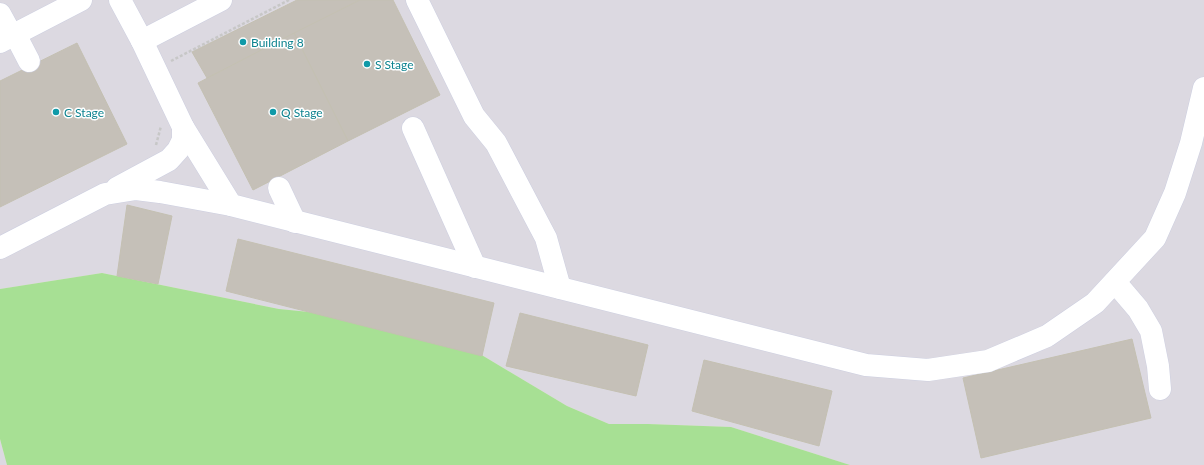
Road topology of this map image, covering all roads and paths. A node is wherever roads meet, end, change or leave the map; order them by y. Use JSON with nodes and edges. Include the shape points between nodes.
{"nodes":[{"id":1,"x":82,"y":0,"type":"edge"},
{"id":2,"x":120,"y":0,"type":"edge"},
{"id":3,"x":221,"y":0,"type":"edge"},
{"id":4,"x":289,"y":0,"type":"edge"},
{"id":5,"x":417,"y":0,"type":"edge"},
{"id":6,"x":196,"y":6,"type":"edge"},
{"id":7,"x":0,"y":14,"type":"edge"},
{"id":8,"x":9,"y":38,"type":"edge"},
{"id":9,"x":142,"y":42,"type":"junction"},
{"id":10,"x":29,"y":61,"type":"dead end"},
{"id":11,"x":154,"y":66,"type":"junction"},
{"id":12,"x":1204,"y":88,"type":"edge"},
{"id":13,"x":158,"y":120,"type":"dead end"},
{"id":14,"x":183,"y":127,"type":"junction"},
{"id":15,"x":413,"y":128,"type":"dead end"},
{"id":16,"x":155,"y":148,"type":"dead end"},
{"id":17,"x":279,"y":188,"type":"dead end"},
{"id":18,"x":105,"y":194,"type":"junction"},
{"id":19,"x":231,"y":205,"type":"junction"},
{"id":20,"x":296,"y":222,"type":"junction"},
{"id":21,"x":0,"y":248,"type":"edge"},
{"id":22,"x":475,"y":267,"type":"junction"},
{"id":23,"x":1115,"y":282,"type":"junction"},
{"id":24,"x":560,"y":288,"type":"junction"},
{"id":25,"x":1160,"y":389,"type":"dead end"}],
"edges":[{"from":1,"to":8,"type":"lane"},
{"from":2,"to":9,"type":"lane"},
{"from":3,"to":6,"type":"lane"},
{"from":4,"to":11,"type":"path","via":[[165,64],[164,60]]},
{"from":5,"to":24,"type":"lane","via":[[474,116],[496,143],[546,238]]},
{"from":6,"to":9,"type":"lane"},
{"from":7,"to":8,"type":"lane"},
{"from":8,"to":10,"type":"lane"},
{"from":9,"to":11,"type":"lane"},
{"from":11,"to":14,"type":"lane"},
{"from":12,"to":23,"type":"lane","via":[[1191,143],[1177,186],[1154,238]]},
{"from":13,"to":16,"type":"path","via":[[161,127]]},
{"from":14,"to":18,"type":"lane","via":[[183,140],[169,160]]},
{"from":14,"to":19,"type":"lane"},
{"from":15,"to":22,"type":"lane"},
{"from":17,"to":20,"type":"lane"},
{"from":18,"to":19,"type":"lane","via":[[136,189]]},
{"from":18,"to":21,"type":"lane"},
{"from":19,"to":20,"type":"lane"},
{"from":20,"to":22,"type":"lane"},
{"from":22,"to":24,"type":"lane"},
{"from":23,"to":24,"type":"lane","via":[[1095,303],[1047,336],[988,360],[928,370],[866,365]]},
{"from":23,"to":25,"type":"lane","via":[[1138,309],[1151,331]]}]}
